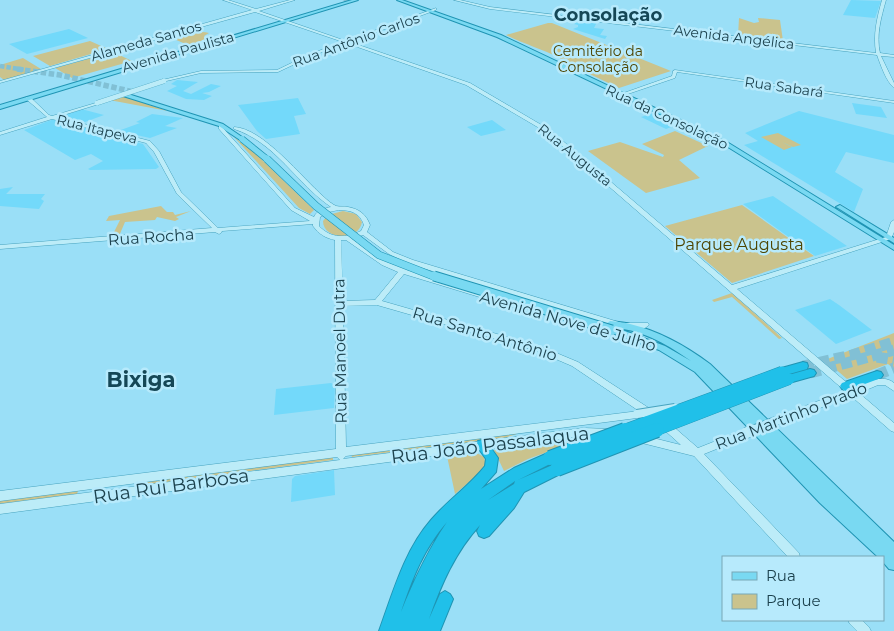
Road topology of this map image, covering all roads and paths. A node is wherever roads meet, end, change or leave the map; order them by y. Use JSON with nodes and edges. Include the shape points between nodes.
{"nodes":[{"id":1,"x":226,"y":0,"type":"edge"},
{"id":2,"x":293,"y":0,"type":"edge"},
{"id":3,"x":355,"y":0,"type":"edge"},
{"id":4,"x":399,"y":0,"type":"edge"},
{"id":5,"x":406,"y":0,"type":"edge"},
{"id":6,"x":456,"y":0,"type":"edge"},
{"id":7,"x":884,"y":0,"type":"edge"},
{"id":8,"x":344,"y":2,"type":"edge"},
{"id":9,"x":255,"y":10,"type":"junction"},
{"id":10,"x":434,"y":10,"type":"junction"},
{"id":11,"x":284,"y":20,"type":"junction"},
{"id":12,"x":347,"y":42,"type":"junction"},
{"id":13,"x":877,"y":54,"type":"junction"},
{"id":14,"x":894,"y":56,"type":"edge"},
{"id":15,"x":554,"y":61,"type":"joint"},
{"id":16,"x":675,"y":72,"type":"junction"},
{"id":17,"x":0,"y":82,"type":"edge"},
{"id":18,"x":632,"y":86,"type":"junction"},
{"id":19,"x":894,"y":87,"type":"edge"},
{"id":20,"x":641,"y":88,"type":"junction"},
{"id":21,"x":134,"y":92,"type":"tunnel mouth"},
{"id":22,"x":622,"y":92,"type":"junction"},
{"id":23,"x":125,"y":94,"type":"tunnel mouth"},
{"id":24,"x":28,"y":98,"type":"junction"},
{"id":25,"x":894,"y":102,"type":"edge"},
{"id":26,"x":0,"y":105,"type":"edge"},
{"id":27,"x":50,"y":117,"type":"junction"},
{"id":28,"x":221,"y":125,"type":"junction"},
{"id":29,"x":236,"y":128,"type":"junction"},
{"id":30,"x":0,"y":134,"type":"edge"},
{"id":31,"x":245,"y":138,"type":"junction"},
{"id":32,"x":323,"y":200,"type":"junction"},
{"id":33,"x":336,"y":208,"type":"junction"},
{"id":34,"x":310,"y":222,"type":"junction"},
{"id":35,"x":894,"y":222,"type":"edge"},
{"id":36,"x":219,"y":232,"type":"junction"},
{"id":37,"x":364,"y":232,"type":"junction"},
{"id":38,"x":338,"y":239,"type":"junction"},
{"id":39,"x":348,"y":239,"type":"junction"},
{"id":40,"x":880,"y":239,"type":"junction"},
{"id":41,"x":891,"y":239,"type":"edge"},
{"id":42,"x":0,"y":247,"type":"edge"},
{"id":43,"x":894,"y":248,"type":"edge"},
{"id":44,"x":411,"y":262,"type":"junction"},
{"id":45,"x":402,"y":271,"type":"junction"},
{"id":46,"x":731,"y":288,"type":"junction"},
{"id":47,"x":377,"y":302,"type":"junction"},
{"id":48,"x":339,"y":304,"type":"junction"},
{"id":49,"x":645,"y":325,"type":"dead end"},
{"id":50,"x":619,"y":328,"type":"junction"},
{"id":51,"x":656,"y":328,"type":"dead end"},
{"id":52,"x":670,"y":343,"type":"junction"},
{"id":53,"x":806,"y":369,"type":"tunnel mouth"},
{"id":54,"x":877,"y":374,"type":"tunnel mouth"},
{"id":55,"x":785,"y":375,"type":"junction"},
{"id":56,"x":894,"y":388,"type":"edge"},
{"id":57,"x":850,"y":390,"type":"junction"},
{"id":58,"x":692,"y":405,"type":"junction"},
{"id":59,"x":654,"y":426,"type":"junction"},
{"id":60,"x":517,"y":428,"type":"junction"},
{"id":61,"x":894,"y":428,"type":"edge"},
{"id":62,"x":518,"y":440,"type":"junction"},
{"id":63,"x":482,"y":445,"type":"junction"},
{"id":64,"x":341,"y":451,"type":"junction"},
{"id":65,"x":697,"y":453,"type":"junction"},
{"id":66,"x":554,"y":463,"type":"junction"},
{"id":67,"x":341,"y":464,"type":"junction"},
{"id":68,"x":139,"y":478,"type":"junction"},
{"id":69,"x":520,"y":485,"type":"junction"},
{"id":70,"x":136,"y":491,"type":"junction"},
{"id":71,"x":0,"y":496,"type":"edge"},
{"id":72,"x":491,"y":496,"type":"junction"},
{"id":73,"x":0,"y":509,"type":"edge"},
{"id":74,"x":484,"y":531,"type":"dead end"},
{"id":75,"x":894,"y":551,"type":"edge"},
{"id":76,"x":794,"y":556,"type":"edge"},
{"id":77,"x":894,"y":564,"type":"edge"},
{"id":78,"x":442,"y":604,"type":"dead end"},
{"id":79,"x":855,"y":621,"type":"edge"},
{"id":80,"x":387,"y":631,"type":"edge"},
{"id":81,"x":402,"y":631,"type":"edge"},
{"id":82,"x":417,"y":631,"type":"edge"},
{"id":83,"x":432,"y":631,"type":"edge"},
{"id":84,"x":865,"y":631,"type":"edge"}],
"edges":[{"from":1,"to":9,"type":"main road","name":"Rua Augusta"},
{"from":2,"to":9,"type":"main road","name":"Alameda Santos"},
{"from":3,"to":8,"type":"main road","name":"Avenida Paulista"},
{"from":4,"to":10,"type":"main road","name":"Rua da Consolação"},
{"from":5,"to":10,"type":"main road","name":"Rua da Consolação"},
{"from":6,"to":13,"type":"main road","name":"Avenida Angélica","via":[[490,8]]},
{"from":7,"to":13,"type":"main road","via":[[875,39]]},
{"from":8,"to":11,"type":"main road","name":"Avenida Paulista"},
{"from":9,"to":11,"type":"main road","name":"Rua Augusta"},
{"from":9,"to":17,"type":"main road","name":"Alameda Santos"},
{"from":10,"to":12,"type":"main road","name":"Rua Antônio Carlos"},
{"from":10,"to":15,"type":"main road","name":"Rua da Consolação"},
{"from":11,"to":12,"type":"main road","name":"Rua Augusta"},
{"from":11,"to":24,"type":"main road","name":"Avenida Paulista"},
{"from":11,"to":26,"type":"main road","name":"Avenida Paulista"},
{"from":12,"to":27,"type":"main road","name":"Rua Antônio Carlos","bridge":true,"via":[[278,70],[202,72],[164,80]]},
{"from":12,"to":46,"type":"main road","name":"Rua Augusta","via":[[475,87],[548,131]]},
{"from":13,"to":14,"type":"main road","name":"Avenida Angélica"},
{"from":13,"to":19,"type":"main road"},
{"from":15,"to":22,"type":"main road","name":"Rua da Consolação"},
{"from":16,"to":18,"type":"main road"},
{"from":16,"to":20,"type":"main road","via":[[674,76]]},
{"from":16,"to":25,"type":"main road","name":"Rua Sabará"},
{"from":18,"to":20,"type":"main road"},
{"from":18,"to":22,"type":"main road"},
{"from":20,"to":22,"type":"main road"},
{"from":21,"to":29,"type":"main road","via":[[213,116]]},
{"from":22,"to":40,"type":"main road","name":"Rua da Consolação","via":[[725,143]]},
{"from":22,"to":41,"type":"main road","name":"Rua da Consolação","via":[[736,143]]},
{"from":23,"to":28,"type":"main road"},
{"from":24,"to":26,"type":"main road","name":"Avenida Paulista"},
{"from":24,"to":27,"type":"main road","name":"Rua Itapeva"},
{"from":27,"to":30,"type":"main road"},
{"from":27,"to":36,"type":"main road","name":"Rua Itapeva","via":[[152,144],[180,193]]},
{"from":28,"to":31,"type":"main road"},
{"from":28,"to":34,"type":"main road","via":[[269,184]]},
{"from":29,"to":31,"type":"main road"},
{"from":29,"to":32,"type":"main road","via":[[262,142]]},
{"from":31,"to":50,"type":"main road","bridge":true,"via":[[322,211],[383,258],[429,275]]},
{"from":32,"to":33,"type":"main road"},
{"from":32,"to":34,"type":"main road","via":[[323,205],[309,215]]},
{"from":33,"to":34,"type":"main road"},
{"from":33,"to":37,"type":"main road","via":[[350,209],[362,215],[367,224]]},
{"from":34,"to":36,"type":"main road","name":"Rua Rocha"},
{"from":34,"to":38,"type":"main road"},
{"from":35,"to":41,"type":"main road"},
{"from":36,"to":42,"type":"main road","name":"Rua Rocha"},
{"from":37,"to":39,"type":"main road"},
{"from":37,"to":44,"type":"main road","name":"Avenida Nove de Julho"},
{"from":38,"to":39,"type":"main road"},
{"from":38,"to":48,"type":"main road","name":"Rua Manoel Dutra"},
{"from":39,"to":45,"type":"main road","name":"Avenida Nove de Julho"},
{"from":40,"to":41,"type":"main road"},
{"from":40,"to":43,"type":"main road","name":"Rua da Consolação"},
{"from":40,"to":46,"type":"main road"},
{"from":44,"to":45,"type":"main road"},
{"from":44,"to":50,"type":"main road","name":"Avenida Nove de Julho"},
{"from":45,"to":47,"type":"main road"},
{"from":45,"to":50,"type":"main road","name":"Avenida Nove de Julho","via":[[580,325]]},
{"from":46,"to":57,"type":"main road","name":"Rua Augusta"},
{"from":47,"to":48,"type":"main road","name":"Rua Santo Antônio"},
{"from":47,"to":65,"type":"main road","name":"Rua Santo Antônio","via":[[503,338],[576,364],[640,406]]},
{"from":48,"to":64,"type":"main road","name":"Rua Manoel Dutra"},
{"from":49,"to":50,"type":"main road"},
{"from":50,"to":52,"type":"main road","name":"Avenida Nove de Julho"},
{"from":50,"to":77,"type":"main road","name":"Avenida Nove de Julho","via":[[698,369],[800,475]]},
{"from":51,"to":52,"type":"main road"},
{"from":52,"to":75,"type":"main road","name":"Avenida Nove de Julho","via":[[698,360],[720,379]]},
{"from":53,"to":55,"type":"highway"},
{"from":54,"to":57,"type":"highway"},
{"from":55,"to":58,"type":"highway","bridge":true},
{"from":55,"to":59,"type":"highway","bridge":true},
{"from":56,"to":57,"type":"main road","name":"Rua Martinho Prado","via":[[887,382],[878,382]]},
{"from":57,"to":61,"type":"main road","name":"Rua Augusta"},
{"from":57,"to":65,"type":"main road","name":"Rua Martinho Prado","bridge":true},
{"from":58,"to":59,"type":"highway","bridge":true},
{"from":58,"to":60,"type":"main road","name":"Rua João Passalaqua","bridge":true},
{"from":59,"to":66,"type":"highway","bridge":true},
{"from":60,"to":62,"type":"main road","via":[[524,434]]},
{"from":60,"to":64,"type":"main road","name":"Rua João Passalaqua"},
{"from":62,"to":63,"type":"main road","name":"Rua João Passalaqua"},
{"from":62,"to":65,"type":"main road","name":"Rua João Passalaqua","via":[[605,432]]},
{"from":63,"to":67,"type":"main road","name":"Rua João Passalaqua"},
{"from":63,"to":80,"type":"highway","via":[[492,458],[491,468],[434,528],[412,564]]},
{"from":64,"to":67,"type":"main road","name":"Rua Manoel Dutra"},
{"from":64,"to":68,"type":"main road","name":"Rua Rui Barbosa"},
{"from":65,"to":76,"type":"main road","name":"Rua Santo Antônio"},
{"from":66,"to":69,"type":"highway"},
{"from":66,"to":72,"type":"highway","via":[[519,470]]},
{"from":67,"to":70,"type":"main road","name":"Rua Rui Barbosa"},
{"from":68,"to":70,"type":"main road"},
{"from":68,"to":71,"type":"main road","name":"Rua Rui Barbosa"},
{"from":69,"to":72,"type":"highway"},
{"from":69,"to":74,"type":"highway","via":[[516,496]]},
{"from":70,"to":73,"type":"main road","name":"Rua Rui Barbosa"},
{"from":72,"to":81,"type":"highway","via":[[448,532],[432,556]]},
{"from":72,"to":82,"type":"highway","via":[[453,545],[438,572]]},
{"from":78,"to":83,"type":"highway"},
{"from":79,"to":84,"type":"main road"}]}
